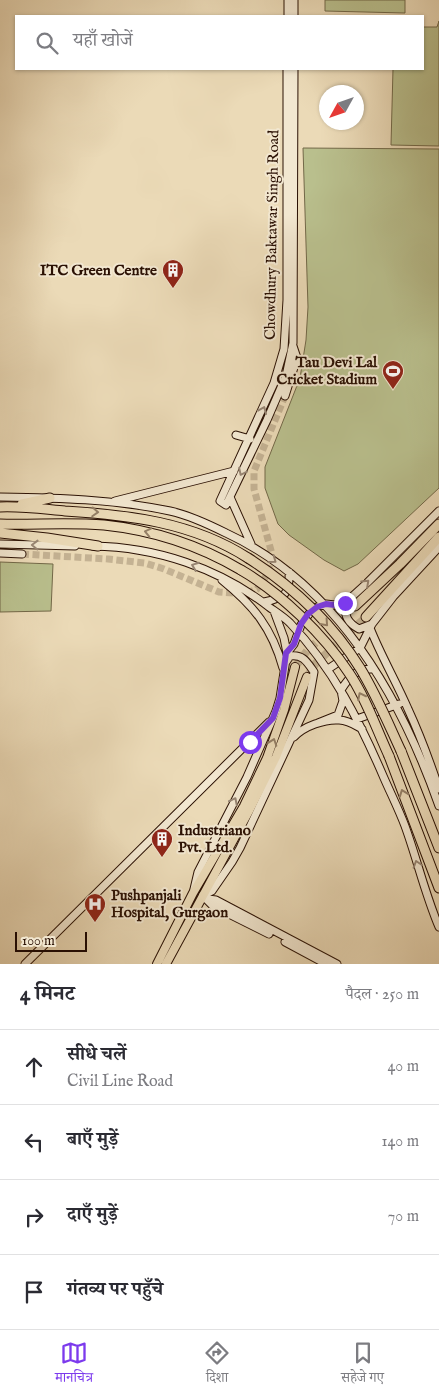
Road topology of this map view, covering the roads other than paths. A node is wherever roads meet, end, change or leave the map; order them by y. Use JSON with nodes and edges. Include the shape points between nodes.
{"nodes":[{"id":1,"x":288,"y":0,"type":"edge"},
{"id":2,"x":294,"y":0,"type":"edge"},
{"id":3,"x":288,"y":15,"type":"edge"},
{"id":4,"x":294,"y":15,"type":"edge"},
{"id":5,"x":287,"y":70,"type":"edge"},
{"id":6,"x":294,"y":70,"type":"edge"},
{"id":7,"x":292,"y":343,"type":"junction"},
{"id":8,"x":285,"y":396,"type":"tunnel mouth"},
{"id":9,"x":236,"y":435,"type":"dead end"},
{"id":10,"x":250,"y":439,"type":"junction"},
{"id":11,"x":234,"y":471,"type":"junction"},
{"id":12,"x":0,"y":497,"type":"edge"},
{"id":13,"x":230,"y":497,"type":"junction"},
{"id":14,"x":50,"y":498,"type":"junction"},
{"id":15,"x":112,"y":501,"type":"junction"},
{"id":16,"x":12,"y":506,"type":"junction"},
{"id":17,"x":0,"y":507,"type":"edge"},
{"id":18,"x":439,"y":511,"type":"edge"},
{"id":19,"x":0,"y":524,"type":"edge"},
{"id":20,"x":439,"y":524,"type":"edge"},
{"id":21,"x":0,"y":533,"type":"edge"},
{"id":22,"x":439,"y":537,"type":"edge"},
{"id":23,"x":0,"y":544,"type":"edge"},
{"id":24,"x":251,"y":544,"type":"junction"},
{"id":25,"x":98,"y":546,"type":"junction"},
{"id":26,"x":439,"y":547,"type":"edge"},
{"id":27,"x":0,"y":554,"type":"edge"},
{"id":28,"x":22,"y":554,"type":"tunnel mouth"},
{"id":29,"x":289,"y":572,"type":"junction"},
{"id":30,"x":213,"y":573,"type":"junction"},
{"id":31,"x":264,"y":602,"type":"junction"},
{"id":32,"x":345,"y":603,"type":"junction"},
{"id":33,"x":326,"y":604,"type":"junction"},
{"id":34,"x":356,"y":606,"type":"tunnel mouth"},
{"id":35,"x":274,"y":610,"type":"junction"},
{"id":36,"x":369,"y":623,"type":"junction"},
{"id":37,"x":299,"y":633,"type":"junction"},
{"id":38,"x":360,"y":648,"type":"junction"},
{"id":39,"x":286,"y":653,"type":"junction"},
{"id":40,"x":295,"y":667,"type":"tunnel mouth"},
{"id":41,"x":285,"y":668,"type":"junction"},
{"id":42,"x":328,"y":669,"type":"junction"},
{"id":43,"x":373,"y":669,"type":"junction"},
{"id":44,"x":307,"y":677,"type":"tunnel mouth"},
{"id":45,"x":341,"y":690,"type":"junction"},
{"id":46,"x":405,"y":702,"type":"junction"},
{"id":47,"x":396,"y":705,"type":"junction"},
{"id":48,"x":273,"y":718,"type":"junction"},
{"id":49,"x":357,"y":719,"type":"junction"},
{"id":50,"x":318,"y":723,"type":"junction"},
{"id":51,"x":363,"y":730,"type":"junction"},
{"id":52,"x":291,"y":741,"type":"junction"},
{"id":53,"x":439,"y":788,"type":"edge"},
{"id":54,"x":439,"y":806,"type":"edge"},
{"id":55,"x":439,"y":848,"type":"edge"},
{"id":56,"x":439,"y":888,"type":"edge"},
{"id":57,"x":193,"y":893,"type":"junction"},
{"id":58,"x":204,"y":897,"type":"junction"},
{"id":59,"x":439,"y":927,"type":"edge"},
{"id":60,"x":25,"y":964,"type":"edge"},
{"id":61,"x":157,"y":964,"type":"edge"},
{"id":62,"x":166,"y":964,"type":"edge"},
{"id":63,"x":327,"y":964,"type":"edge"},
{"id":64,"x":337,"y":964,"type":"edge"}],
"edges":[{"from":1,"to":3,"type":"main road"},
{"from":2,"to":4,"type":"main road"},
{"from":10,"to":5,"type":"main road","name":"Chowdhury Baktawar Singh Road","one_way":true,"via":[[274,384],[284,349]]},
{"from":6,"to":7,"type":"main road","name":"Chowdhury Baktawar Singh Road"},
{"from":7,"to":8,"type":"main road","via":[[297,358]]},
{"from":7,"to":13,"type":"main road","name":"Chowdhury Baktawar Singh Road","one_way":true,"via":[[286,376]]},
{"from":9,"to":10,"type":"main road"},
{"from":10,"to":11,"type":"main road","name":"Chowdhury Baktawar Singh Road"},
{"from":11,"to":13,"type":"main road","name":"Chowdhury Baktawar Singh Road","via":[[220,501],[226,505]]},
{"from":11,"to":15,"type":"main road"},
{"from":12,"to":14,"type":"main road"},
{"from":13,"to":24,"type":"main road"},
{"from":14,"to":15,"type":"main road"},
{"from":14,"to":16,"type":"highway"},
{"from":15,"to":24,"type":"main road","via":[[172,511]]},
{"from":16,"to":17,"type":"highway"},
{"from":16,"to":55,"type":"highway","one_way":true,"bridge":true,"via":[[109,513],[170,524],[210,538],[248,558],[295,592],[341,641],[373,690],[401,750]]},
{"from":32,"to":18,"type":"main road","one_way":true},
{"from":56,"to":19,"type":"highway","one_way":true,"bridge":true,"via":[[389,756],[352,678],[308,624],[284,602],[258,581],[214,555],[144,531],[102,525]]},
{"from":20,"to":34,"type":"highway"},
{"from":21,"to":25,"type":"highway"},
{"from":22,"to":36,"type":"highway"},
{"from":25,"to":23,"type":"main road","one_way":true},
{"from":24,"to":29,"type":"main road","one_way":true},
{"from":30,"to":25,"type":"main road","one_way":true,"via":[[174,558]]},
{"from":26,"to":36,"type":"main road"},
{"from":27,"to":28,"type":"main road"},
{"from":29,"to":31,"type":"main road","via":[[287,593]]},
{"from":29,"to":33,"type":"main road"},
{"from":30,"to":31,"type":"main road","via":[[227,578]]},
{"from":30,"to":41,"type":"main road","via":[[234,590],[268,628]]},
{"from":31,"to":35,"type":"main road"},
{"from":32,"to":33,"type":"main road"},
{"from":32,"to":36,"type":"main road","via":[[344,612],[350,624],[359,629]]},
{"from":33,"to":37,"type":"main road","via":[[308,614]]},
{"from":33,"to":38,"type":"main road"},
{"from":35,"to":37,"type":"main road"},
{"from":35,"to":39,"type":"main road"},
{"from":36,"to":38,"type":"main road"},
{"from":36,"to":46,"type":"main road"},
{"from":37,"to":39,"type":"main road"},
{"from":37,"to":42,"type":"main road"},
{"from":38,"to":42,"type":"main road"},
{"from":38,"to":43,"type":"main road"},
{"from":39,"to":41,"type":"main road"},
{"from":57,"to":40,"type":"main road","one_way":true,"via":[[244,806],[267,758]]},
{"from":41,"to":48,"type":"main road"},
{"from":41,"to":52,"type":"main road","via":[[290,656],[297,655],[305,659],[314,672],[309,700]]},
{"from":42,"to":45,"type":"main road"},
{"from":43,"to":45,"type":"main road","via":[[364,669],[350,677]]},
{"from":43,"to":47,"type":"main road"},
{"from":44,"to":58,"type":"main road","via":[[276,757]]},
{"from":45,"to":49,"type":"main road"},
{"from":45,"to":50,"type":"main road","via":[[343,701],[338,715]]},
{"from":46,"to":47,"type":"main road"},
{"from":46,"to":53,"type":"main road"},
{"from":47,"to":49,"type":"main road"},
{"from":47,"to":54,"type":"main road"},
{"from":57,"to":48,"type":"main road","one_way":true,"via":[[198,872]]},
{"from":48,"to":60,"type":"main road"},
{"from":49,"to":51,"type":"main road"},
{"from":50,"to":51,"type":"main road","via":[[339,720],[351,722]]},
{"from":50,"to":52,"type":"main road"},
{"from":59,"to":51,"type":"main road","one_way":true,"via":[[404,825]]},
{"from":52,"to":58,"type":"main road","via":[[240,848],[212,891]]},
{"from":57,"to":61,"type":"main road"},
{"from":58,"to":62,"type":"main road"},
{"from":58,"to":63,"type":"main road","via":[[213,906]]},
{"from":58,"to":64,"type":"main road","via":[[216,900]]}]}
